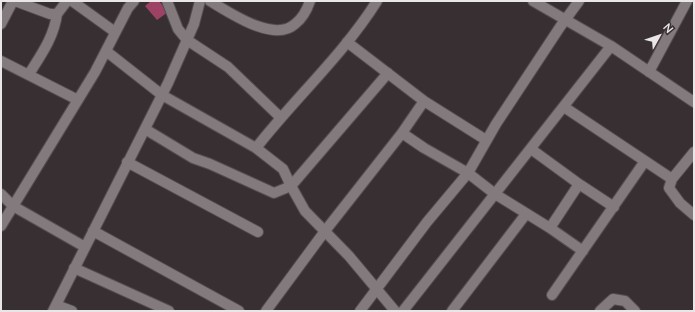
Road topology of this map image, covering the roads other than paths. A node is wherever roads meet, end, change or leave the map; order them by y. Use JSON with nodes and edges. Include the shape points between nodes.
{"nodes":[{"id":1,"x":14,"y":1,"type":"edge"},
{"id":2,"x":67,"y":1,"type":"edge"},
{"id":3,"x":72,"y":1,"type":"edge"},
{"id":4,"x":134,"y":1,"type":"edge"},
{"id":5,"x":167,"y":1,"type":"edge"},
{"id":6,"x":200,"y":1,"type":"edge"},
{"id":7,"x":210,"y":1,"type":"edge"},
{"id":8,"x":310,"y":1,"type":"edge"},
{"id":9,"x":376,"y":1,"type":"edge"},
{"id":10,"x":533,"y":1,"type":"edge"},
{"id":11,"x":579,"y":1,"type":"edge"},
{"id":12,"x":687,"y":1,"type":"edge"},
{"id":13,"x":58,"y":14,"type":"junction"},
{"id":14,"x":565,"y":21,"type":"junction"},
{"id":15,"x":1,"y":24,"type":"edge"},
{"id":16,"x":115,"y":32,"type":"junction"},
{"id":17,"x":187,"y":40,"type":"junction"},
{"id":18,"x":347,"y":42,"type":"junction"},
{"id":19,"x":611,"y":46,"type":"junction"},
{"id":20,"x":106,"y":51,"type":"junction"},
{"id":21,"x":1,"y":61,"type":"edge"},
{"id":22,"x":649,"y":72,"type":"junction"},
{"id":23,"x":388,"y":73,"type":"junction"},
{"id":24,"x":29,"y":74,"type":"junction"},
{"id":25,"x":162,"y":94,"type":"junction"},
{"id":26,"x":78,"y":100,"type":"junction"},
{"id":27,"x":424,"y":101,"type":"junction"},
{"id":28,"x":694,"y":102,"type":"edge"},
{"id":29,"x":564,"y":107,"type":"junction"},
{"id":30,"x":280,"y":117,"type":"junction"},
{"id":31,"x":145,"y":129,"type":"junction"},
{"id":32,"x":402,"y":133,"type":"junction"},
{"id":33,"x":486,"y":140,"type":"junction"},
{"id":34,"x":256,"y":148,"type":"junction"},
{"id":35,"x":530,"y":149,"type":"junction"},
{"id":36,"x":694,"y":152,"type":"edge"},
{"id":37,"x":645,"y":161,"type":"junction"},
{"id":38,"x":127,"y":162,"type":"junction"},
{"id":39,"x":468,"y":173,"type":"junction"},
{"id":40,"x":672,"y":179,"type":"junction"},
{"id":41,"x":579,"y":184,"type":"junction"},
{"id":42,"x":291,"y":186,"type":"junction"},
{"id":43,"x":1,"y":194,"type":"edge"},
{"id":44,"x":495,"y":194,"type":"junction"},
{"id":45,"x":13,"y":206,"type":"junction"},
{"id":46,"x":614,"y":206,"type":"junction"},
{"id":47,"x":526,"y":214,"type":"junction"},
{"id":48,"x":694,"y":215,"type":"edge"},
{"id":49,"x":1,"y":226,"type":"edge"},
{"id":50,"x":550,"y":228,"type":"junction"},
{"id":51,"x":92,"y":231,"type":"junction"},
{"id":52,"x":325,"y":231,"type":"junction"},
{"id":53,"x":258,"y":232,"type":"dead end"},
{"id":54,"x":85,"y":247,"type":"junction"},
{"id":55,"x":582,"y":251,"type":"junction"},
{"id":56,"x":74,"y":268,"type":"junction"},
{"id":57,"x":376,"y":290,"type":"junction"},
{"id":58,"x":552,"y":295,"type":"dead end"},
{"id":59,"x":55,"y":308,"type":"edge"},
{"id":60,"x":72,"y":311,"type":"edge"},
{"id":61,"x":169,"y":311,"type":"edge"},
{"id":62,"x":239,"y":311,"type":"edge"},
{"id":63,"x":266,"y":311,"type":"edge"},
{"id":64,"x":360,"y":311,"type":"edge"},
{"id":65,"x":395,"y":311,"type":"edge"},
{"id":66,"x":403,"y":311,"type":"edge"},
{"id":67,"x":452,"y":311,"type":"edge"},
{"id":68,"x":600,"y":311,"type":"edge"},
{"id":69,"x":635,"y":311,"type":"edge"}],
"edges":[{"from":1,"to":13,"type":"street","via":[[50,14]]},
{"from":1,"to":15,"type":"street"},
{"from":2,"to":13,"type":"street"},
{"from":3,"to":16,"type":"street"},
{"from":4,"to":16,"type":"street"},
{"from":5,"to":17,"type":"street","via":[[178,29]]},
{"from":6,"to":17,"type":"street"},
{"from":7,"to":8,"type":"street","via":[[248,24],[283,30],[294,26],[302,18]]},
{"from":9,"to":18,"type":"street"},
{"from":10,"to":14,"type":"street"},
{"from":11,"to":14,"type":"street"},
{"from":12,"to":22,"type":"street"},
{"from":13,"to":24,"type":"street","via":[[50,40]]},
{"from":14,"to":19,"type":"street"},
{"from":14,"to":33,"type":"street"},
{"from":16,"to":20,"type":"street"},
{"from":17,"to":25,"type":"street"},
{"from":17,"to":30,"type":"street","via":[[228,67]]},
{"from":18,"to":23,"type":"street"},
{"from":18,"to":30,"type":"street"},
{"from":19,"to":22,"type":"street"},
{"from":19,"to":29,"type":"street"},
{"from":20,"to":25,"type":"street"},
{"from":20,"to":26,"type":"street"},
{"from":21,"to":24,"type":"street"},
{"from":22,"to":28,"type":"street"},
{"from":23,"to":27,"type":"street"},
{"from":23,"to":42,"type":"street"},
{"from":24,"to":26,"type":"street"},
{"from":25,"to":31,"type":"street"},
{"from":25,"to":34,"type":"street"},
{"from":26,"to":45,"type":"street"},
{"from":27,"to":32,"type":"street"},
{"from":27,"to":33,"type":"street"},
{"from":29,"to":35,"type":"street"},
{"from":29,"to":37,"type":"street"},
{"from":30,"to":34,"type":"street"},
{"from":31,"to":38,"type":"street"},
{"from":31,"to":42,"type":"street","via":[[193,158],[274,193]]},
{"from":32,"to":39,"type":"street"},
{"from":32,"to":52,"type":"street"},
{"from":33,"to":39,"type":"street"},
{"from":34,"to":42,"type":"street","via":[[283,169]]},
{"from":35,"to":41,"type":"street"},
{"from":35,"to":44,"type":"street"},
{"from":36,"to":40,"type":"street"},
{"from":37,"to":40,"type":"street"},
{"from":37,"to":46,"type":"street"},
{"from":38,"to":51,"type":"street"},
{"from":38,"to":53,"type":"street"},
{"from":39,"to":44,"type":"street"},
{"from":39,"to":57,"type":"street"},
{"from":40,"to":48,"type":"street","via":[[669,188],[680,203]]},
{"from":41,"to":46,"type":"street"},
{"from":41,"to":50,"type":"street"},
{"from":42,"to":52,"type":"street","via":[[305,211]]},
{"from":43,"to":45,"type":"street"},
{"from":44,"to":47,"type":"street"},
{"from":44,"to":66,"type":"street"},
{"from":45,"to":49,"type":"street"},
{"from":45,"to":54,"type":"street"},
{"from":46,"to":55,"type":"street"},
{"from":47,"to":50,"type":"street"},
{"from":47,"to":67,"type":"street"},
{"from":50,"to":55,"type":"street"},
{"from":51,"to":54,"type":"street"},
{"from":51,"to":62,"type":"street"},
{"from":52,"to":57,"type":"street"},
{"from":52,"to":63,"type":"street"},
{"from":54,"to":56,"type":"street"},
{"from":55,"to":58,"type":"street"},
{"from":56,"to":59,"type":"street"},
{"from":56,"to":61,"type":"street"},
{"from":57,"to":64,"type":"street"},
{"from":57,"to":65,"type":"street"},
{"from":59,"to":60,"type":"street"},
{"from":68,"to":69,"type":"street","via":[[613,299],[625,301]]}]}
